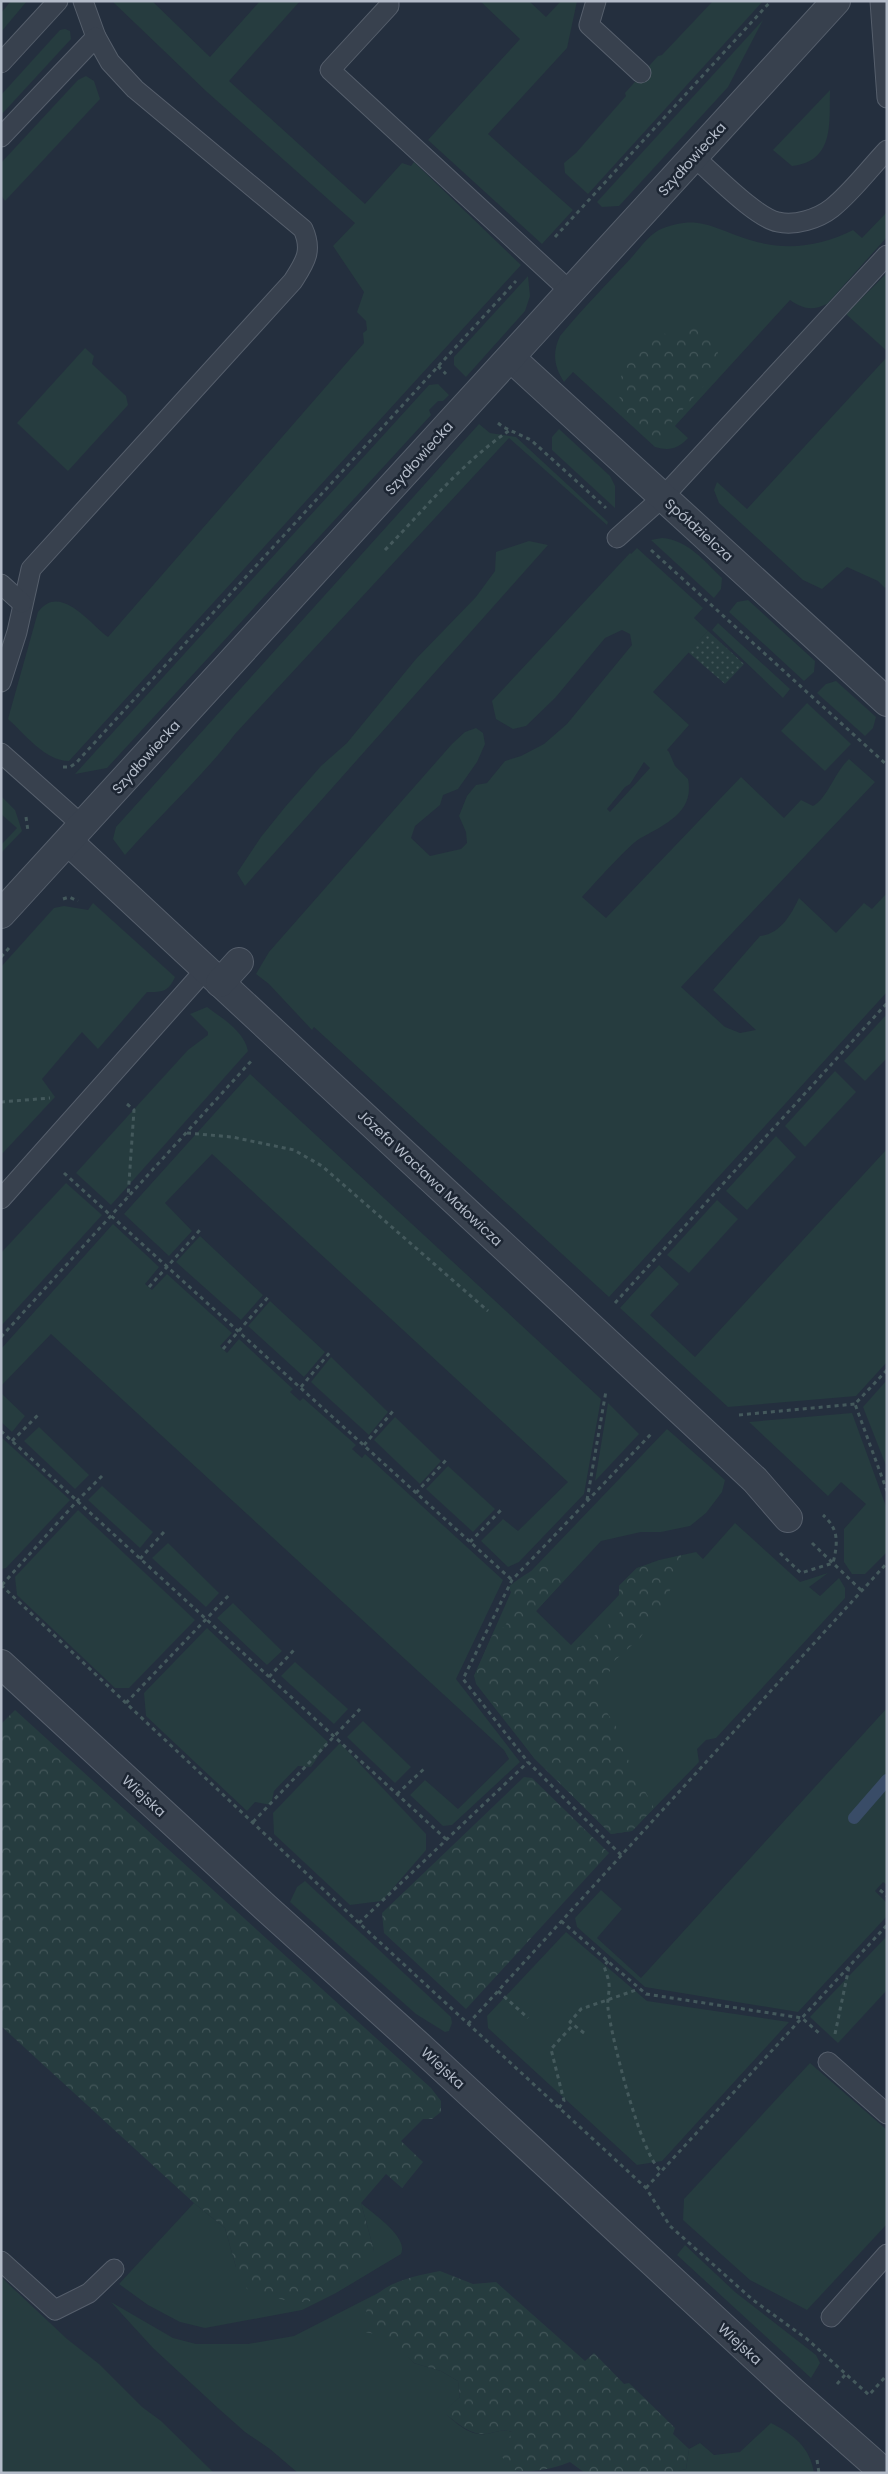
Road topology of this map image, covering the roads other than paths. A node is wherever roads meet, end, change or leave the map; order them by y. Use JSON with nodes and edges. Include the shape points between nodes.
{"nodes":[{"id":1,"x":58,"y":1,"type":"edge"},
{"id":2,"x":83,"y":1,"type":"edge"},
{"id":3,"x":389,"y":1,"type":"edge"},
{"id":4,"x":596,"y":1,"type":"edge"},
{"id":5,"x":836,"y":1,"type":"edge"},
{"id":6,"x":880,"y":1,"type":"edge"},
{"id":7,"x":96,"y":37,"type":"junction"},
{"id":8,"x":1,"y":64,"type":"edge"},
{"id":9,"x":641,"y":73,"type":"dead end"},
{"id":10,"x":887,"y":98,"type":"edge"},
{"id":11,"x":1,"y":137,"type":"edge"},
{"id":12,"x":887,"y":150,"type":"edge"},
{"id":13,"x":694,"y":157,"type":"junction"},
{"id":14,"x":887,"y":255,"type":"edge"},
{"id":15,"x":571,"y":292,"type":"junction"},
{"id":16,"x":510,"y":358,"type":"junction"},
{"id":17,"x":663,"y":497,"type":"junction"},
{"id":18,"x":622,"y":533,"type":"road end"},
{"id":19,"x":1,"y":584,"type":"edge"},
{"id":20,"x":22,"y":603,"type":"junction"},
{"id":21,"x":1,"y":682,"type":"edge"},
{"id":22,"x":887,"y":702,"type":"edge"},
{"id":23,"x":1,"y":754,"type":"edge"},
{"id":24,"x":76,"y":834,"type":"junction"},
{"id":25,"x":1,"y":914,"type":"edge"},
{"id":26,"x":240,"y":962,"type":"dead end"},
{"id":27,"x":213,"y":977,"type":"junction"},
{"id":28,"x":1,"y":1199,"type":"edge"},
{"id":29,"x":788,"y":1518,"type":"road end"},
{"id":30,"x":1,"y":1664,"type":"edge"},
{"id":31,"x":828,"y":2062,"type":"dead end"},
{"id":32,"x":887,"y":2114,"type":"edge"},
{"id":33,"x":887,"y":2254,"type":"edge"},
{"id":34,"x":1,"y":2261,"type":"edge"},
{"id":35,"x":114,"y":2269,"type":"dead end"},
{"id":36,"x":831,"y":2317,"type":"dead end"},
{"id":37,"x":882,"y":2469,"type":"edge"}],
"edges":[{"from":1,"to":8,"type":"lane"},
{"from":2,"to":7,"type":"lane"},
{"from":3,"to":15,"type":"lane","via":[[389,6],[330,70]]},
{"from":4,"to":9,"type":"lane","via":[[589,25]]},
{"from":5,"to":13,"type":"street","name":"Szydłowiecka"},
{"from":6,"to":10,"type":"lane"},
{"from":7,"to":11,"type":"lane"},
{"from":7,"to":20,"type":"lane","via":[[110,62],[135,89],[303,229],[308,240],[306,261],[293,281],[31,569]]},
{"from":12,"to":13,"type":"lane","via":[[832,208],[816,217],[796,222],[778,222],[759,214]]},
{"from":13,"to":15,"type":"street","name":"Szydłowiecka"},
{"from":14,"to":17,"type":"lane"},
{"from":15,"to":16,"type":"street","name":"Szydłowiecka"},
{"from":16,"to":17,"type":"street","name":"Spółdzielcza"},
{"from":16,"to":24,"type":"street","name":"Szydłowiecka"},
{"from":17,"to":18,"type":"lane"},
{"from":17,"to":22,"type":"street","name":"Spółdzielcza"},
{"from":19,"to":20,"type":"lane"},
{"from":20,"to":21,"type":"lane","via":[[17,632]]},
{"from":23,"to":24,"type":"lane"},
{"from":24,"to":25,"type":"street","name":"Szydłowiecka"},
{"from":24,"to":27,"type":"street","name":"Józefa Wacława Małowicza"},
{"from":26,"to":27,"type":"street"},
{"from":27,"to":28,"type":"lane"},
{"from":27,"to":29,"type":"street","name":"Józefa Wacława Małowicza","via":[[755,1480]]},
{"from":30,"to":37,"type":"street","name":"Wiejska","via":[[792,2392]]},
{"from":31,"to":32,"type":"lane"},
{"from":33,"to":36,"type":"lane"},
{"from":34,"to":35,"type":"lane","via":[[55,2310],[89,2293]]}]}
